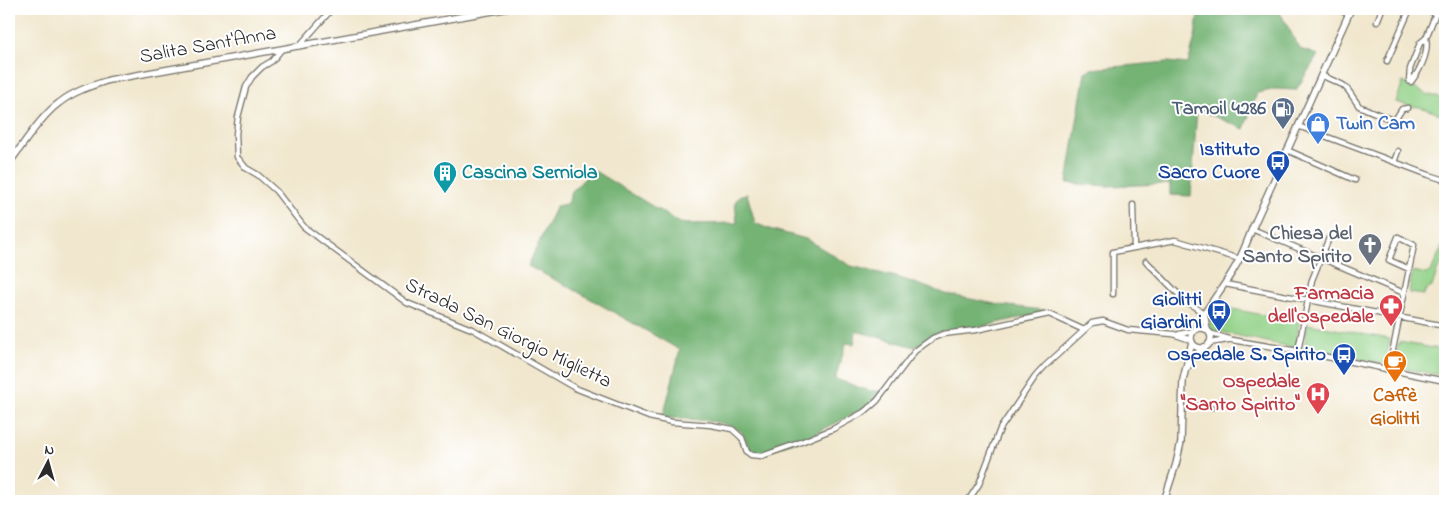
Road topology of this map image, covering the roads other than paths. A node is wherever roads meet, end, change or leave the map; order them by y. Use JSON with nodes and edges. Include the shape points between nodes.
{"nodes":[{"id":1,"x":332,"y":9,"type":"edge"},
{"id":2,"x":504,"y":9,"type":"edge"},
{"id":3,"x":1337,"y":9,"type":"edge"},
{"id":4,"x":1382,"y":9,"type":"edge"},
{"id":5,"x":1410,"y":9,"type":"edge"},
{"id":6,"x":1425,"y":9,"type":"edge"},
{"id":7,"x":1350,"y":11,"type":"edge"},
{"id":8,"x":1436,"y":13,"type":"junction"},
{"id":9,"x":1445,"y":17,"type":"edge"},
{"id":10,"x":1377,"y":22,"type":"dead end"},
{"id":11,"x":1426,"y":38,"type":"junction"},
{"id":12,"x":299,"y":46,"type":"junction"},
{"id":13,"x":281,"y":50,"type":"junction"},
{"id":14,"x":1387,"y":61,"type":"dead end"},
{"id":15,"x":1321,"y":75,"type":"junction"},
{"id":16,"x":1408,"y":108,"type":"dead end"},
{"id":17,"x":1298,"y":126,"type":"junction"},
{"id":18,"x":1287,"y":150,"type":"junction"},
{"id":19,"x":1398,"y":151,"type":"dead end"},
{"id":20,"x":1394,"y":162,"type":"junction"},
{"id":21,"x":9,"y":163,"type":"edge"},
{"id":22,"x":1355,"y":180,"type":"dead end"},
{"id":23,"x":1445,"y":180,"type":"edge"},
{"id":24,"x":1133,"y":205,"type":"dead end"},
{"id":25,"x":1252,"y":229,"type":"junction"},
{"id":26,"x":1329,"y":238,"type":"dead end"},
{"id":27,"x":1134,"y":248,"type":"junction"},
{"id":28,"x":1240,"y":258,"type":"junction"},
{"id":29,"x":1320,"y":258,"type":"junction"},
{"id":30,"x":1146,"y":261,"type":"dead end"},
{"id":31,"x":1409,"y":269,"type":"junction"},
{"id":32,"x":1225,"y":284,"type":"junction"},
{"id":33,"x":1404,"y":293,"type":"junction"},
{"id":34,"x":1113,"y":294,"type":"dead end"},
{"id":35,"x":1308,"y":300,"type":"junction"},
{"id":36,"x":1204,"y":313,"type":"junction"},
{"id":37,"x":1400,"y":317,"type":"junction"},
{"id":38,"x":1445,"y":326,"type":"edge"},
{"id":39,"x":1084,"y":330,"type":"junction"},
{"id":40,"x":1195,"y":330,"type":"junction"},
{"id":41,"x":1208,"y":331,"type":"junction"},
{"id":42,"x":1173,"y":334,"type":"junction"},
{"id":43,"x":1232,"y":340,"type":"junction"},
{"id":44,"x":1191,"y":341,"type":"junction"},
{"id":45,"x":1209,"y":343,"type":"junction"},
{"id":46,"x":1204,"y":348,"type":"junction"},
{"id":47,"x":1298,"y":351,"type":"junction"},
{"id":48,"x":1389,"y":369,"type":"junction"},
{"id":49,"x":1184,"y":372,"type":"junction"},
{"id":50,"x":1445,"y":381,"type":"edge"},
{"id":51,"x":1192,"y":403,"type":"dead end"},
{"id":52,"x":1212,"y":408,"type":"dead end"},
{"id":53,"x":968,"y":501,"type":"edge"},
{"id":54,"x":1164,"y":501,"type":"edge"}],
"edges":[{"from":1,"to":12,"type":"street"},
{"from":2,"to":12,"type":"street","name":"Salita Sant'Anna"},
{"from":3,"to":7,"type":"street"},
{"from":4,"to":10,"type":"street"},
{"from":5,"to":14,"type":"street"},
{"from":6,"to":8,"type":"street"},
{"from":7,"to":15,"type":"street"},
{"from":8,"to":9,"type":"street"},
{"from":8,"to":11,"type":"street"},
{"from":11,"to":11,"type":"street","via":[[1420,43],[1410,69],[1411,82],[1419,72],[1428,46]]},
{"from":12,"to":13,"type":"street","name":"Salita Sant'Anna"},
{"from":13,"to":21,"type":"street","name":"Salita Sant'Anna","via":[[109,80],[86,87],[51,109]]},
{"from":13,"to":39,"type":"street","name":"Strada San Giorgio Miglietta","via":[[246,87],[238,117],[236,157],[276,191],[304,227],[407,304],[474,330],[575,388],[649,417],[732,429],[742,438],[751,455],[762,456],[796,444],[864,412],[877,401],[916,351],[943,334],[1049,314]]},
{"from":15,"to":16,"type":"street","via":[[1343,85],[1359,106],[1392,120],[1402,109]]},
{"from":15,"to":17,"type":"street"},
{"from":17,"to":18,"type":"street"},
{"from":17,"to":20,"type":"street"},
{"from":18,"to":22,"type":"street"},
{"from":18,"to":25,"type":"street"},
{"from":19,"to":20,"type":"street"},
{"from":20,"to":23,"type":"street"},
{"from":24,"to":27,"type":"street"},
{"from":25,"to":28,"type":"street"},
{"from":25,"to":29,"type":"street"},
{"from":26,"to":29,"type":"street"},
{"from":27,"to":28,"type":"street","via":[[1175,240]]},
{"from":27,"to":34,"type":"street","via":[[1113,252]]},
{"from":28,"to":32,"type":"street"},
{"from":29,"to":33,"type":"street"},
{"from":29,"to":35,"type":"street"},
{"from":30,"to":36,"type":"street","via":[[1184,300]]},
{"from":31,"to":31,"type":"street","via":[[1389,260],[1398,237],[1414,245]]},
{"from":31,"to":33,"type":"street"},
{"from":32,"to":35,"type":"street"},
{"from":32,"to":36,"type":"street"},
{"from":33,"to":37,"type":"street"},
{"from":35,"to":37,"type":"street"},
{"from":35,"to":47,"type":"street"},
{"from":36,"to":40,"type":"street"},
{"from":36,"to":41,"type":"street"},
{"from":37,"to":38,"type":"street"},
{"from":37,"to":48,"type":"street"},
{"from":39,"to":42,"type":"street","via":[[1092,323],[1103,321],[1128,330]]},
{"from":39,"to":53,"type":"street","via":[[1045,366],[1013,409],[1000,429],[979,484]]},
{"from":40,"to":41,"type":"street","via":[[1203,328]]},
{"from":40,"to":42,"type":"street"},
{"from":40,"to":44,"type":"street"},
{"from":41,"to":43,"type":"street"},
{"from":41,"to":45,"type":"street"},
{"from":42,"to":44,"type":"street"},
{"from":43,"to":45,"type":"street"},
{"from":43,"to":47,"type":"street"},
{"from":44,"to":46,"type":"street","via":[[1196,347]]},
{"from":44,"to":49,"type":"street"},
{"from":45,"to":46,"type":"street"},
{"from":46,"to":49,"type":"street"},
{"from":47,"to":48,"type":"street"},
{"from":48,"to":50,"type":"street"},
{"from":49,"to":54,"type":"street","via":[[1181,442]]},
{"from":51,"to":52,"type":"street"}]}
